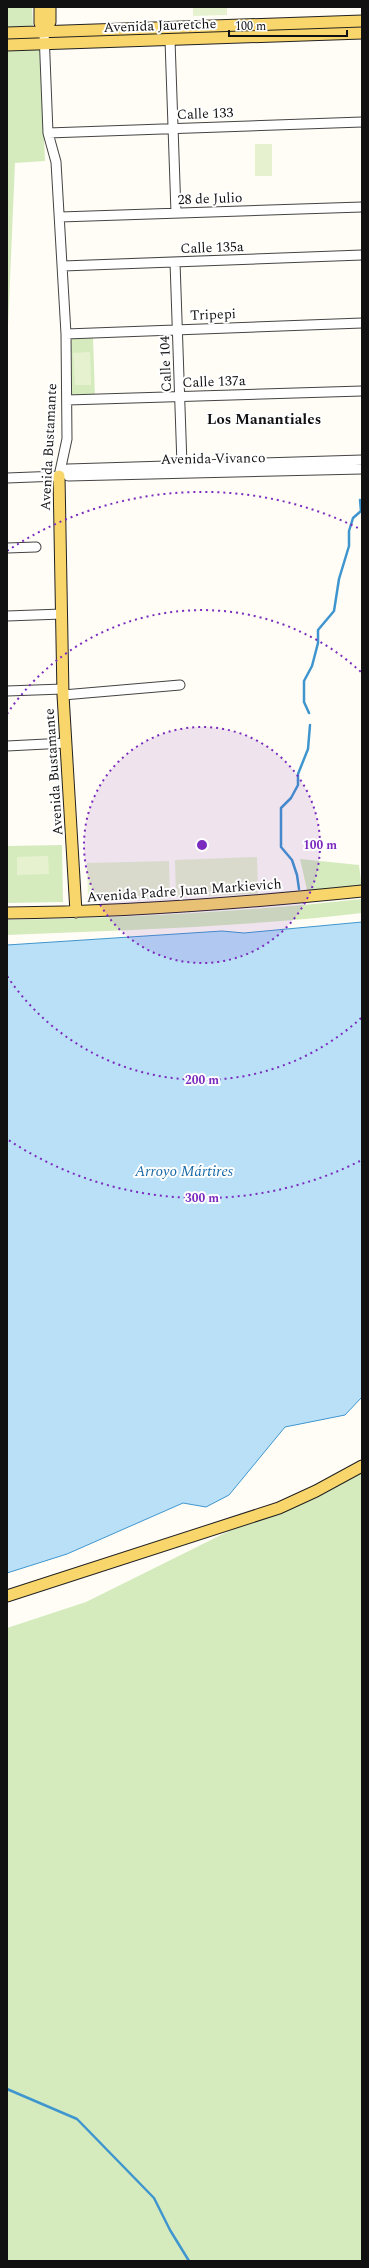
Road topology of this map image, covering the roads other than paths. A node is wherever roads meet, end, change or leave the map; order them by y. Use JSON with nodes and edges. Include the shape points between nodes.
{"nodes":[{"id":1,"x":40,"y":7,"type":"edge"},
{"id":2,"x":50,"y":7,"type":"edge"},
{"id":3,"x":362,"y":21,"type":"edge"},
{"id":4,"x":44,"y":32,"type":"junction"},
{"id":5,"x":7,"y":33,"type":"edge"},
{"id":6,"x":362,"y":33,"type":"edge"},
{"id":7,"x":170,"y":40,"type":"junction"},
{"id":8,"x":45,"y":44,"type":"junction"},
{"id":9,"x":7,"y":45,"type":"edge"},
{"id":10,"x":362,"y":122,"type":"edge"},
{"id":11,"x":173,"y":128,"type":"junction"},
{"id":12,"x":48,"y":132,"type":"junction"},
{"id":13,"x":362,"y":207,"type":"edge"},
{"id":14,"x":176,"y":213,"type":"junction"},
{"id":15,"x":60,"y":217,"type":"junction"},
{"id":16,"x":362,"y":255,"type":"edge"},
{"id":17,"x":175,"y":262,"type":"junction"},
{"id":18,"x":63,"y":266,"type":"junction"},
{"id":19,"x":362,"y":323,"type":"edge"},
{"id":20,"x":178,"y":330,"type":"junction"},
{"id":21,"x":66,"y":334,"type":"junction"},
{"id":22,"x":362,"y":391,"type":"edge"},
{"id":23,"x":180,"y":396,"type":"junction"},
{"id":24,"x":67,"y":400,"type":"junction"},
{"id":25,"x":362,"y":460,"type":"edge"},
{"id":26,"x":182,"y":465,"type":"junction"},
{"id":27,"x":362,"y":469,"type":"edge"},
{"id":28,"x":63,"y":474,"type":"junction"},
{"id":29,"x":7,"y":478,"type":"edge"},
{"id":30,"x":36,"y":547,"type":"dead end"},
{"id":31,"x":7,"y":548,"type":"edge"},
{"id":32,"x":62,"y":614,"type":"junction"},
{"id":33,"x":7,"y":616,"type":"edge"},
{"id":34,"x":180,"y":685,"type":"dead end"},
{"id":35,"x":7,"y":691,"type":"edge"},
{"id":36,"x":63,"y":692,"type":"junction"},
{"id":37,"x":66,"y":742,"type":"junction"},
{"id":38,"x":7,"y":746,"type":"edge"},
{"id":39,"x":362,"y":892,"type":"edge"},
{"id":40,"x":76,"y":912,"type":"junction"},
{"id":41,"x":7,"y":913,"type":"edge"},
{"id":42,"x":362,"y":1466,"type":"edge"},
{"id":43,"x":7,"y":1596,"type":"edge"}],
"edges":[{"from":1,"to":4,"type":"main road","name":"Avenida Bustamante","via":[[40,23]]},
{"from":2,"to":4,"type":"main road","name":"Avenida Bustamante","via":[[50,22]]},
{"from":3,"to":4,"type":"main road","name":"Avenida Jauretche"},
{"from":4,"to":5,"type":"main road","name":"Avenida Jauretche"},
{"from":4,"to":8,"type":"street","name":"Avenida Bustamante"},
{"from":6,"to":7,"type":"main road","name":"Avenida Jauretche"},
{"from":7,"to":8,"type":"main road","name":"Avenida Jauretche"},
{"from":7,"to":11,"type":"street"},
{"from":8,"to":9,"type":"main road","name":"Avenida Jauretche"},
{"from":8,"to":12,"type":"street","name":"Avenida Bustamante"},
{"from":10,"to":11,"type":"street","name":"Calle 133"},
{"from":11,"to":12,"type":"street","name":"Calle 133"},
{"from":11,"to":14,"type":"street"},
{"from":12,"to":15,"type":"street","name":"Avenida Bustamante","via":[[56,162]]},
{"from":13,"to":14,"type":"street","name":"28 de Julio"},
{"from":14,"to":15,"type":"street","name":"28 de Julio"},
{"from":15,"to":18,"type":"street","name":"Avenida Bustamante"},
{"from":16,"to":17,"type":"street","name":"Calle 135a"},
{"from":17,"to":18,"type":"street","name":"Calle 135a"},
{"from":17,"to":20,"type":"street","name":"Calle 104"},
{"from":18,"to":21,"type":"street","name":"Avenida Bustamante"},
{"from":19,"to":20,"type":"street","name":"Tripepi"},
{"from":20,"to":21,"type":"street","name":"Tripepi"},
{"from":20,"to":23,"type":"street","name":"Calle 104"},
{"from":21,"to":24,"type":"street","name":"Avenida Bustamante"},
{"from":22,"to":23,"type":"street","name":"Calle 137a"},
{"from":23,"to":24,"type":"street","name":"Calle 137a"},
{"from":23,"to":26,"type":"street","name":"Calle 104"},
{"from":24,"to":28,"type":"street","name":"Avenida Bustamante","via":[[67,439]]},
{"from":25,"to":26,"type":"street","name":"Avenida Vivanco"},
{"from":26,"to":28,"type":"street","name":"Avenida Vivanco","via":[[68,469]]},
{"from":27,"to":28,"type":"street","name":"Avenida Vivanco","via":[[68,476]]},
{"from":28,"to":29,"type":"street","name":"Avenida Vivanco"},
{"from":28,"to":32,"type":"main road","name":"Avenida Bustamante"},
{"from":30,"to":31,"type":"street"},
{"from":32,"to":33,"type":"street"},
{"from":32,"to":36,"type":"main road","name":"Avenida Bustamante"},
{"from":34,"to":36,"type":"street"},
{"from":35,"to":36,"type":"street"},
{"from":36,"to":37,"type":"main road","name":"Avenida Bustamante"},
{"from":37,"to":38,"type":"street"},
{"from":37,"to":40,"type":"main road","name":"Avenida Bustamante"},
{"from":39,"to":40,"type":"main road","name":"Avenida Padre Juan Markievich","via":[[197,906]]},
{"from":40,"to":41,"type":"main road","name":"Avenida Padre Juan Markievich"},
{"from":42,"to":43,"type":"main road","via":[[316,1492],[279,1508]]}]}
